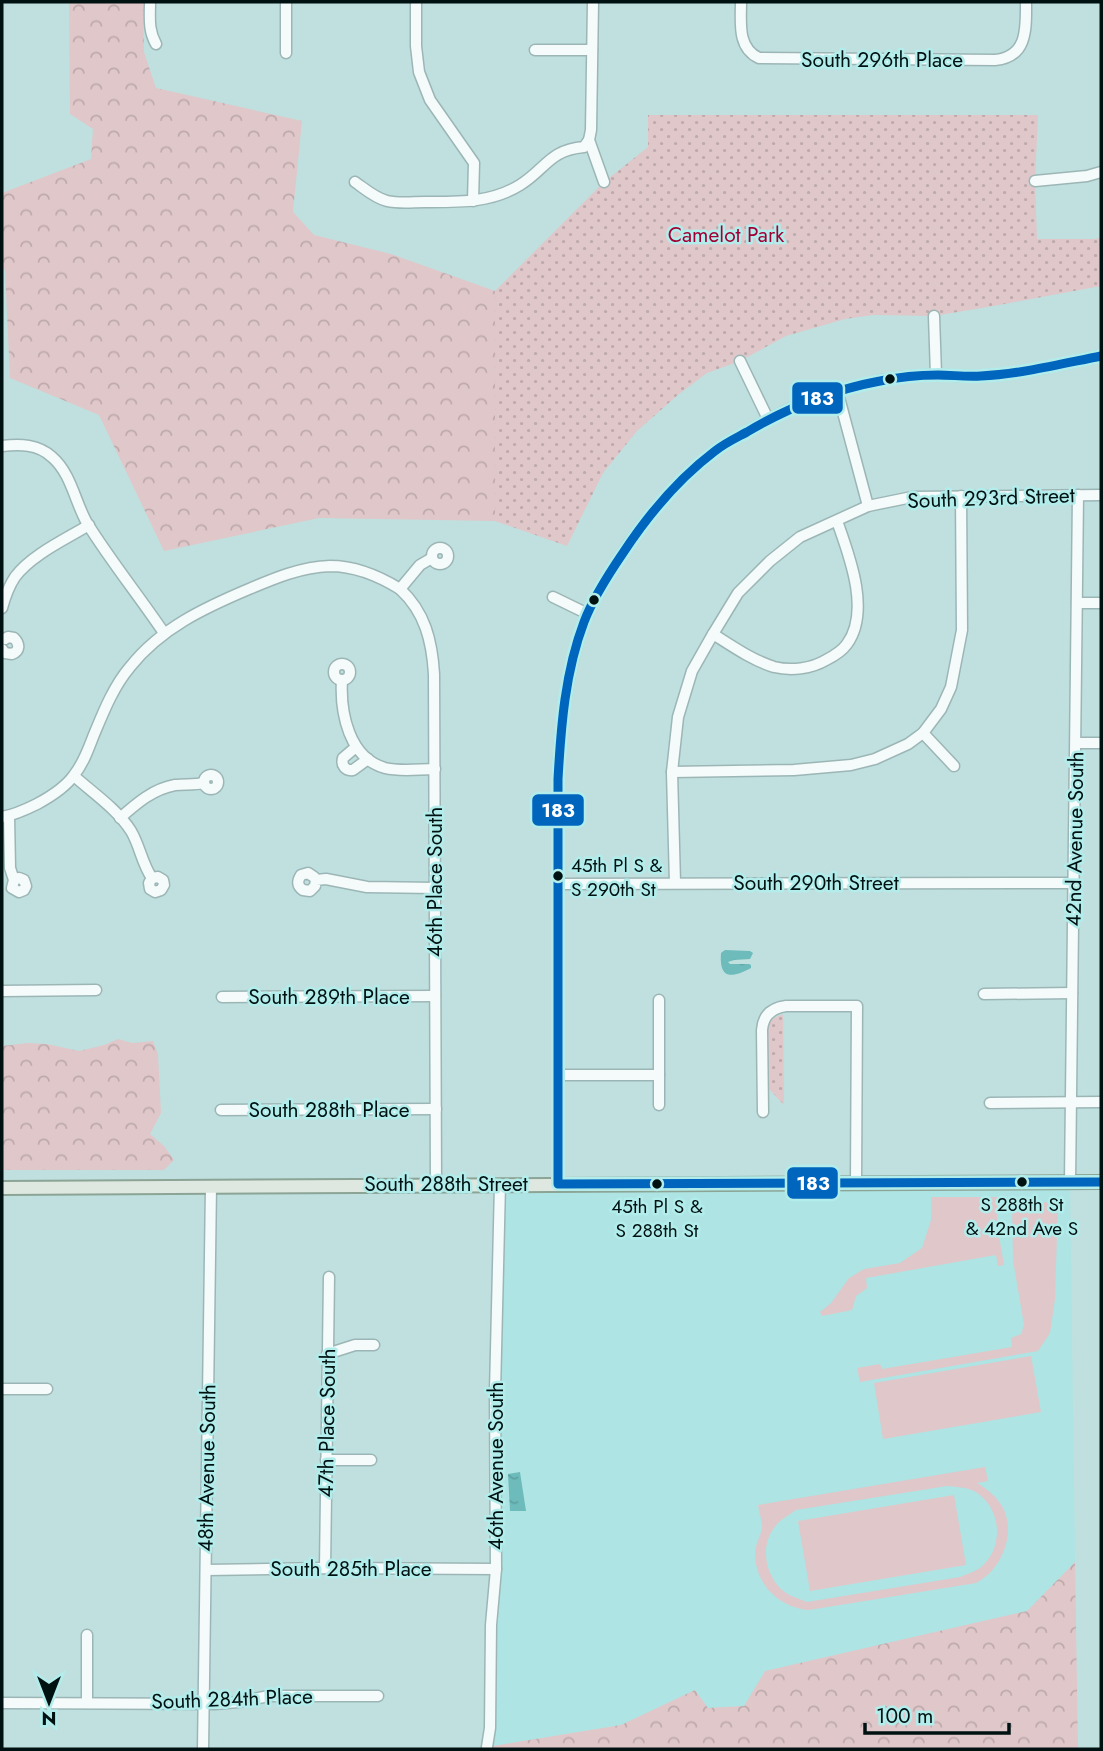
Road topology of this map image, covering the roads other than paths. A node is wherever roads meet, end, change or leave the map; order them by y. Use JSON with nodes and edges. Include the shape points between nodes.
{"nodes":[{"id":1,"x":150,"y":2,"type":"edge"},
{"id":2,"x":286,"y":2,"type":"edge"},
{"id":3,"x":416,"y":2,"type":"edge"},
{"id":4,"x":593,"y":2,"type":"edge"},
{"id":5,"x":741,"y":2,"type":"edge"},
{"id":6,"x":1026,"y":2,"type":"edge"},
{"id":7,"x":156,"y":44,"type":"dead end"},
{"id":8,"x":535,"y":50,"type":"dead end"},
{"id":9,"x":592,"y":50,"type":"junction"},
{"id":10,"x":286,"y":53,"type":"dead end"},
{"id":11,"x":589,"y":140,"type":"junction"},
{"id":12,"x":1101,"y":172,"type":"edge"},
{"id":13,"x":604,"y":181,"type":"dead end"},
{"id":14,"x":1035,"y":181,"type":"dead end"},
{"id":15,"x":355,"y":182,"type":"dead end"},
{"id":16,"x":473,"y":201,"type":"junction"},
{"id":17,"x":934,"y":316,"type":"dead end"},
{"id":18,"x":1101,"y":356,"type":"edge"},
{"id":19,"x":740,"y":361,"type":"dead end"},
{"id":20,"x":936,"y":375,"type":"junction"},
{"id":21,"x":838,"y":390,"type":"junction"},
{"id":22,"x":768,"y":419,"type":"junction"},
{"id":23,"x":2,"y":446,"type":"edge"},
{"id":24,"x":1078,"y":495,"type":"junction"},
{"id":25,"x":1101,"y":495,"type":"edge"},
{"id":26,"x":961,"y":496,"type":"junction"},
{"id":27,"x":867,"y":506,"type":"junction"},
{"id":28,"x":837,"y":521,"type":"junction"},
{"id":29,"x":89,"y":525,"type":"junction"},
{"id":30,"x":432,"y":558,"type":"dead end"},
{"id":31,"x":400,"y":589,"type":"junction"},
{"id":32,"x":553,"y":597,"type":"dead end"},
{"id":33,"x":1077,"y":603,"type":"junction"},
{"id":34,"x":1101,"y":603,"type":"edge"},
{"id":35,"x":2,"y":608,"type":"edge"},
{"id":36,"x":587,"y":617,"type":"junction"},
{"id":37,"x":164,"y":633,"type":"junction"},
{"id":38,"x":713,"y":634,"type":"junction"},
{"id":39,"x":342,"y":680,"type":"dead end"},
{"id":40,"x":923,"y":733,"type":"junction"},
{"id":41,"x":1076,"y":743,"type":"junction"},
{"id":42,"x":1101,"y":743,"type":"edge"},
{"id":43,"x":954,"y":766,"type":"dead end"},
{"id":44,"x":435,"y":769,"type":"junction"},
{"id":45,"x":672,"y":772,"type":"junction"},
{"id":46,"x":74,"y":776,"type":"junction"},
{"id":47,"x":204,"y":783,"type":"dead end"},
{"id":48,"x":5,"y":816,"type":"edge"},
{"id":49,"x":120,"y":818,"type":"junction"},
{"id":50,"x":152,"y":878,"type":"dead end"},
{"id":51,"x":14,"y":880,"type":"dead end"},
{"id":52,"x":316,"y":880,"type":"dead end"},
{"id":53,"x":675,"y":883,"type":"junction"},
{"id":54,"x":1074,"y":883,"type":"junction"},
{"id":55,"x":558,"y":884,"type":"junction"},
{"id":56,"x":435,"y":888,"type":"junction"},
{"id":57,"x":96,"y":989,"type":"dead end"},
{"id":58,"x":2,"y":991,"type":"edge"},
{"id":59,"x":1072,"y":993,"type":"junction"},
{"id":60,"x":984,"y":994,"type":"dead end"},
{"id":61,"x":435,"y":996,"type":"junction"},
{"id":62,"x":222,"y":997,"type":"dead end"},
{"id":63,"x":659,"y":1000,"type":"dead end"},
{"id":64,"x":558,"y":1075,"type":"junction"},
{"id":65,"x":659,"y":1075,"type":"junction"},
{"id":66,"x":1101,"y":1102,"type":"edge"},
{"id":67,"x":990,"y":1103,"type":"dead end"},
{"id":68,"x":1070,"y":1103,"type":"junction"},
{"id":69,"x":659,"y":1105,"type":"dead end"},
{"id":70,"x":436,"y":1109,"type":"junction"},
{"id":71,"x":221,"y":1110,"type":"dead end"},
{"id":72,"x":763,"y":1112,"type":"dead end"},
{"id":73,"x":1070,"y":1182,"type":"junction"},
{"id":74,"x":1101,"y":1182,"type":"edge"},
{"id":75,"x":856,"y":1183,"type":"junction"},
{"id":76,"x":436,"y":1184,"type":"junction"},
{"id":77,"x":500,"y":1184,"type":"junction"},
{"id":78,"x":558,"y":1184,"type":"junction"},
{"id":79,"x":211,"y":1186,"type":"junction"},
{"id":80,"x":2,"y":1188,"type":"edge"},
{"id":81,"x":330,"y":1277,"type":"dead end"},
{"id":82,"x":374,"y":1345,"type":"dead end"},
{"id":83,"x":327,"y":1354,"type":"junction"},
{"id":84,"x":2,"y":1389,"type":"edge"},
{"id":85,"x":47,"y":1389,"type":"dead end"},
{"id":86,"x":326,"y":1460,"type":"junction"},
{"id":87,"x":371,"y":1460,"type":"dead end"},
{"id":88,"x":325,"y":1568,"type":"junction"},
{"id":89,"x":496,"y":1569,"type":"junction"},
{"id":90,"x":205,"y":1570,"type":"junction"},
{"id":91,"x":87,"y":1634,"type":"dead end"},
{"id":92,"x":378,"y":1696,"type":"dead end"},
{"id":93,"x":2,"y":1703,"type":"edge"},
{"id":94,"x":87,"y":1703,"type":"junction"},
{"id":95,"x":204,"y":1704,"type":"junction"},
{"id":96,"x":487,"y":1747,"type":"dead end"},
{"id":97,"x":203,"y":1749,"type":"edge"}],
"edges":[{"from":1,"to":7,"type":"street","via":[[151,35]]},
{"from":2,"to":10,"type":"street"},
{"from":3,"to":16,"type":"street","via":[[419,72],[430,100],[474,163]]},
{"from":4,"to":9,"type":"street"},
{"from":5,"to":6,"type":"street","name":"South 296th Place","via":[[742,37],[748,51],[764,60],[995,60],[1007,58],[1020,47]]},
{"from":8,"to":9,"type":"street"},
{"from":9,"to":11,"type":"street"},
{"from":11,"to":13,"type":"street"},
{"from":11,"to":16,"type":"street","via":[[584,147],[563,150],[508,191]]},
{"from":12,"to":14,"type":"street"},
{"from":15,"to":16,"type":"street","via":[[375,196],[396,202]]},
{"from":17,"to":20,"type":"street"},
{"from":18,"to":20,"type":"street","via":[[1012,374]]},
{"from":19,"to":22,"type":"street"},
{"from":20,"to":21,"type":"street"},
{"from":21,"to":22,"type":"street"},
{"from":21,"to":27,"type":"street"},
{"from":22,"to":36,"type":"street","via":[[713,452],[674,488],[636,532]]},
{"from":23,"to":29,"type":"street","via":[[24,445],[51,456],[63,470]]},
{"from":24,"to":25,"type":"street","name":"South 293rd Street"},
{"from":24,"to":26,"type":"street","name":"South 293rd Street"},
{"from":24,"to":33,"type":"street","name":"42nd Avenue South"},
{"from":26,"to":27,"type":"street","name":"South 293rd Street","via":[[912,497]]},
{"from":26,"to":40,"type":"street","via":[[959,650],[951,687]]},
{"from":27,"to":28,"type":"street","name":"South 293rd Street"},
{"from":28,"to":38,"type":"street","name":"South 293rd Street","via":[[800,537],[770,561],[738,593]]},
{"from":28,"to":38,"type":"street","via":[[852,565],[858,611],[856,626],[836,655],[820,664],[787,669],[751,657]]},
{"from":29,"to":35,"type":"street","via":[[20,571]]},
{"from":29,"to":37,"type":"street"},
{"from":30,"to":31,"type":"street"},
{"from":31,"to":37,"type":"street","via":[[354,569],[310,568],[204,608]]},
{"from":31,"to":44,"type":"street","name":"46th Place South","via":[[418,611],[430,640],[435,674]]},
{"from":32,"to":36,"type":"street"},
{"from":33,"to":34,"type":"street"},
{"from":33,"to":41,"type":"street","name":"42nd Avenue South"},
{"from":36,"to":55,"type":"street","via":[[562,718]]},
{"from":37,"to":46,"type":"street","via":[[116,687]]},
{"from":38,"to":45,"type":"street","name":"South 293rd Street","via":[[692,671],[678,716]]},
{"from":39,"to":44,"type":"street","via":[[346,720],[361,753],[391,769]]},
{"from":40,"to":43,"type":"street"},
{"from":40,"to":45,"type":"street","via":[[875,759],[850,765]]},
{"from":41,"to":42,"type":"street"},
{"from":41,"to":54,"type":"street","name":"42nd Avenue South"},
{"from":44,"to":56,"type":"street","name":"46th Place South"},
{"from":45,"to":53,"type":"street","name":"South 293rd Street"},
{"from":46,"to":48,"type":"street","via":[[50,797]]},
{"from":46,"to":49,"type":"street"},
{"from":47,"to":49,"type":"street","via":[[157,790]]},
{"from":48,"to":51,"type":"street"},
{"from":49,"to":50,"type":"street","via":[[132,833]]},
{"from":52,"to":56,"type":"street","via":[[367,887]]},
{"from":53,"to":54,"type":"street","name":"South 290th Street"},
{"from":53,"to":55,"type":"street","name":"South 290th Street"},
{"from":54,"to":59,"type":"street","name":"42nd Avenue South"},
{"from":55,"to":64,"type":"street"},
{"from":56,"to":61,"type":"street","name":"46th Place South"},
{"from":57,"to":58,"type":"street"},
{"from":59,"to":60,"type":"street"},
{"from":59,"to":68,"type":"street","name":"42nd Avenue South"},
{"from":61,"to":62,"type":"street","name":"South 289th Place"},
{"from":61,"to":70,"type":"street","name":"46th Place South"},
{"from":63,"to":65,"type":"street"},
{"from":64,"to":65,"type":"street"},
{"from":64,"to":78,"type":"street"},
{"from":65,"to":69,"type":"street"},
{"from":66,"to":68,"type":"street"},
{"from":67,"to":68,"type":"street"},
{"from":68,"to":73,"type":"street","name":"42nd Avenue South"},
{"from":70,"to":71,"type":"street","name":"South 288th Place"},
{"from":70,"to":76,"type":"street","name":"46th Place South"},
{"from":72,"to":75,"type":"street","via":[[763,1020],[772,1010],[786,1006],[857,1006]]},
{"from":73,"to":74,"type":"main road","name":"South 288th Street"},
{"from":73,"to":75,"type":"main road","name":"South 288th Street"},
{"from":75,"to":78,"type":"main road","name":"South 288th Street"},
{"from":76,"to":77,"type":"main road","name":"South 288th Street"},
{"from":76,"to":79,"type":"main road","name":"South 288th Street"},
{"from":77,"to":78,"type":"main road","name":"South 288th Street"},
{"from":77,"to":89,"type":"street","name":"46th Avenue South"},
{"from":79,"to":80,"type":"main road","name":"South 288th Street"},
{"from":79,"to":90,"type":"street","name":"48th Avenue South"},
{"from":81,"to":83,"type":"street","name":"47th Place South"},
{"from":82,"to":83,"type":"street"},
{"from":83,"to":86,"type":"street","name":"47th Place South"},
{"from":84,"to":85,"type":"street"},
{"from":86,"to":87,"type":"street"},
{"from":86,"to":88,"type":"street","name":"47th Place South"},
{"from":88,"to":89,"type":"street","name":"South 285th Place"},
{"from":88,"to":90,"type":"street","name":"South 285th Place"},
{"from":89,"to":96,"type":"street","name":"46th Avenue South"},
{"from":90,"to":95,"type":"street","name":"48th Avenue South"},
{"from":91,"to":94,"type":"street"},
{"from":92,"to":95,"type":"street","name":"South 284th Place","via":[[269,1696]]},
{"from":93,"to":94,"type":"street","name":"South 284th Place"},
{"from":94,"to":95,"type":"street","name":"South 284th Place"},
{"from":95,"to":97,"type":"street","name":"48th Avenue South"}]}
